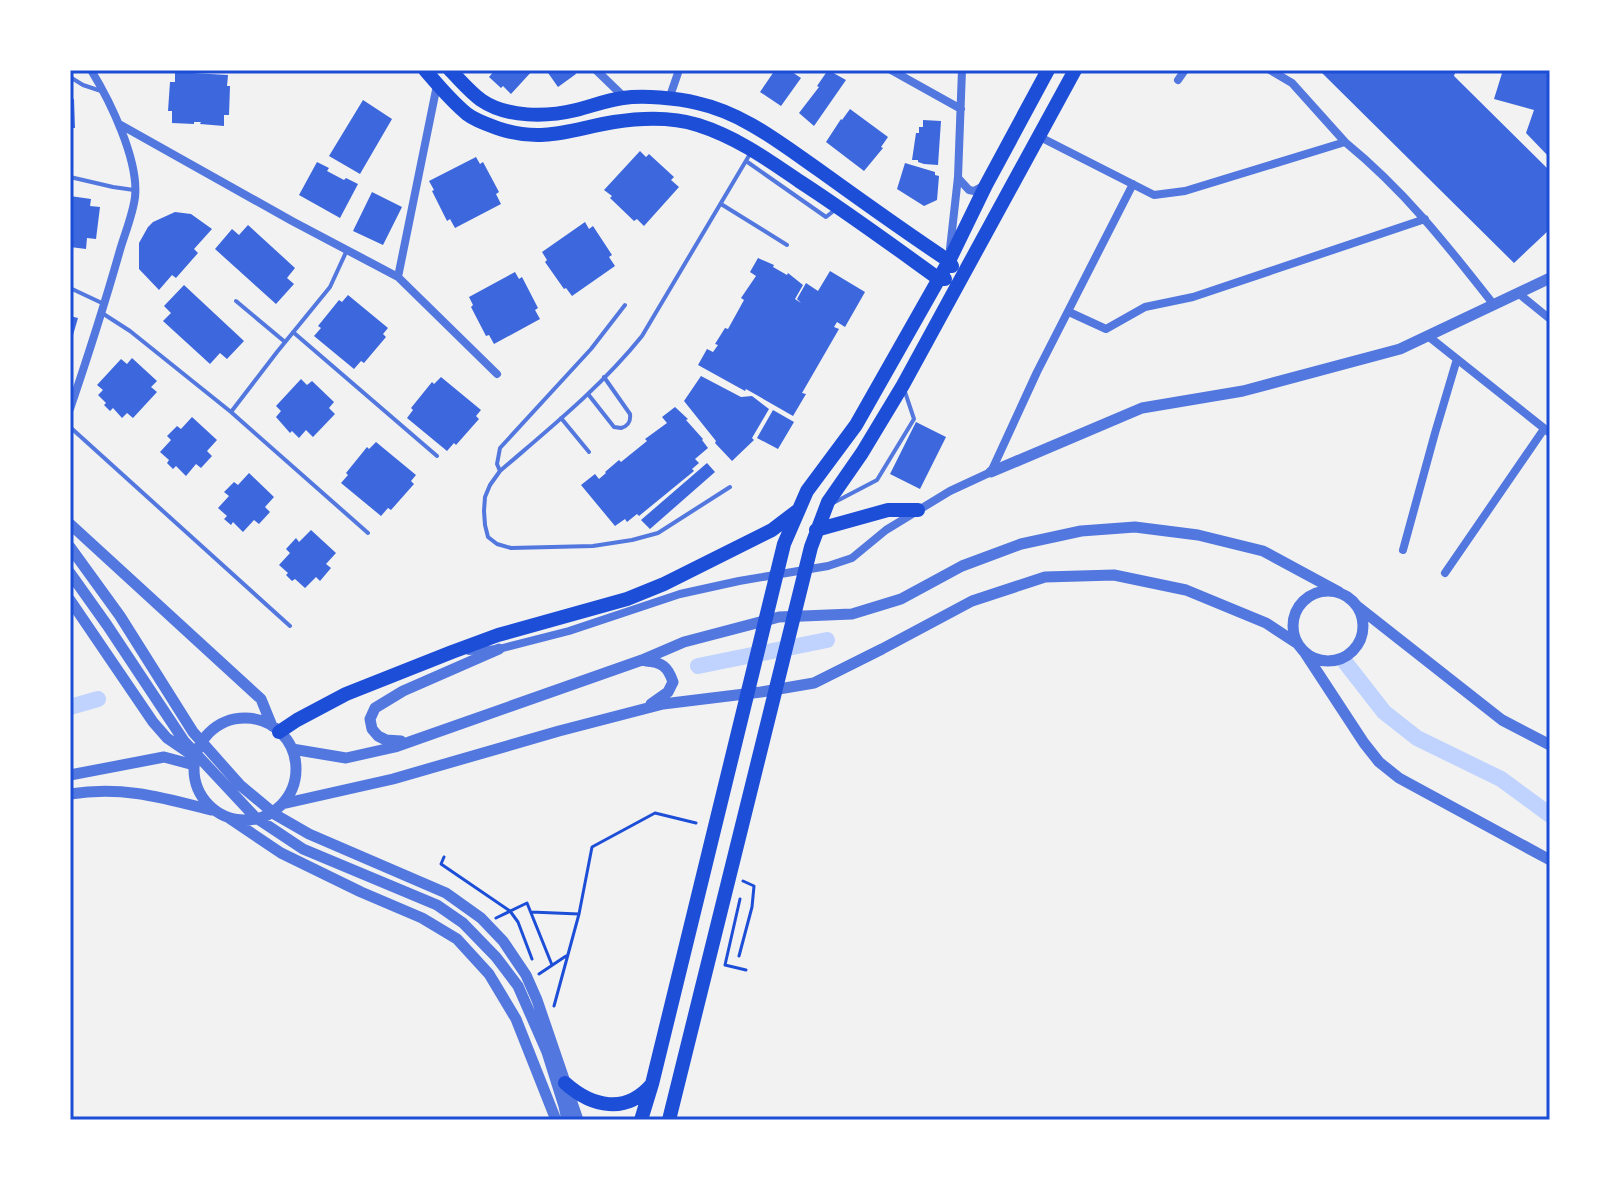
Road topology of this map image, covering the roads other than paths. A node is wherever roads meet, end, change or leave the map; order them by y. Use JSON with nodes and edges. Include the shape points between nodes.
{"nodes":[{"id":1,"x":91,"y":70,"type":"edge"},
{"id":2,"x":425,"y":70,"type":"edge"},
{"id":3,"x":450,"y":70,"type":"edge"},
{"id":4,"x":596,"y":70,"type":"edge"},
{"id":5,"x":679,"y":70,"type":"edge"},
{"id":6,"x":891,"y":70,"type":"edge"},
{"id":7,"x":962,"y":70,"type":"edge"},
{"id":8,"x":1048,"y":70,"type":"edge"},
{"id":9,"x":1075,"y":70,"type":"edge"},
{"id":10,"x":1185,"y":70,"type":"edge"},
{"id":11,"x":1270,"y":70,"type":"edge"},
{"id":12,"x":70,"y":77,"type":"edge"},
{"id":13,"x":1178,"y":80,"type":"dead end"},
{"id":14,"x":437,"y":85,"type":"junction"},
{"id":15,"x":103,"y":91,"type":"junction"},
{"id":16,"x":625,"y":97,"type":"junction"},
{"id":17,"x":669,"y":99,"type":"junction"},
{"id":18,"x":961,"y":109,"type":"junction"},
{"id":19,"x":118,"y":123,"type":"junction"},
{"id":20,"x":1040,"y":137,"type":"junction"},
{"id":21,"x":1345,"y":142,"type":"junction"},
{"id":22,"x":749,"y":156,"type":"junction"},
{"id":23,"x":70,"y":177,"type":"edge"},
{"id":24,"x":958,"y":177,"type":"junction"},
{"id":25,"x":1133,"y":184,"type":"junction"},
{"id":26,"x":986,"y":185,"type":"junction"},
{"id":27,"x":134,"y":190,"type":"junction"},
{"id":28,"x":721,"y":204,"type":"junction"},
{"id":29,"x":1425,"y":219,"type":"junction"},
{"id":30,"x":787,"y":245,"type":"dead end"},
{"id":31,"x":347,"y":250,"type":"junction"},
{"id":32,"x":949,"y":261,"type":"junction"},
{"id":33,"x":398,"y":277,"type":"junction"},
{"id":34,"x":1550,"y":278,"type":"edge"},
{"id":35,"x":939,"y":279,"type":"junction"},
{"id":36,"x":962,"y":280,"type":"junction"},
{"id":37,"x":70,"y":288,"type":"edge"},
{"id":38,"x":1518,"y":293,"type":"junction"},
{"id":39,"x":236,"y":301,"type":"dead end"},
{"id":40,"x":625,"y":305,"type":"dead end"},
{"id":41,"x":1494,"y":305,"type":"junction"},
{"id":42,"x":104,"y":308,"type":"junction"},
{"id":43,"x":1069,"y":312,"type":"junction"},
{"id":44,"x":1550,"y":319,"type":"edge"},
{"id":45,"x":293,"y":332,"type":"junction"},
{"id":46,"x":1428,"y":336,"type":"junction"},
{"id":47,"x":285,"y":342,"type":"junction"},
{"id":48,"x":1457,"y":359,"type":"junction"},
{"id":49,"x":497,"y":374,"type":"dead end"},
{"id":50,"x":604,"y":377,"type":"junction"},
{"id":51,"x":903,"y":385,"type":"junction"},
{"id":52,"x":588,"y":394,"type":"junction"},
{"id":53,"x":70,"y":409,"type":"edge"},
{"id":54,"x":231,"y":412,"type":"junction"},
{"id":55,"x":561,"y":418,"type":"junction"},
{"id":56,"x":70,"y":427,"type":"edge"},
{"id":57,"x":1547,"y":431,"type":"edge"},
{"id":58,"x":589,"y":452,"type":"dead end"},
{"id":59,"x":437,"y":456,"type":"dead end"},
{"id":60,"x":500,"y":471,"type":"junction"},
{"id":61,"x":991,"y":472,"type":"junction"},
{"id":62,"x":730,"y":487,"type":"dead end"},
{"id":63,"x":826,"y":507,"type":"junction"},
{"id":64,"x":918,"y":510,"type":"junction"},
{"id":65,"x":797,"y":511,"type":"junction"},
{"id":66,"x":70,"y":524,"type":"edge"},
{"id":67,"x":816,"y":530,"type":"junction"},
{"id":68,"x":368,"y":533,"type":"dead end"},
{"id":69,"x":70,"y":547,"type":"edge"},
{"id":70,"x":1403,"y":550,"type":"dead end"},
{"id":71,"x":70,"y":573,"type":"edge"},
{"id":72,"x":1445,"y":573,"type":"dead end"},
{"id":73,"x":1339,"y":592,"type":"junction"},
{"id":74,"x":70,"y":600,"type":"edge"},
{"id":75,"x":1357,"y":606,"type":"junction"},
{"id":76,"x":290,"y":626,"type":"dead end"},
{"id":77,"x":1302,"y":648,"type":"junction"},
{"id":78,"x":499,"y":649,"type":"junction"},
{"id":79,"x":452,"y":652,"type":"junction"},
{"id":80,"x":642,"y":660,"type":"junction"},
{"id":81,"x":644,"y":709,"type":"junction"},
{"id":82,"x":276,"y":729,"type":"junction"},
{"id":83,"x":409,"y":742,"type":"junction"},
{"id":84,"x":1550,"y":745,"type":"edge"},
{"id":85,"x":292,"y":749,"type":"junction"},
{"id":86,"x":195,"y":761,"type":"junction"},
{"id":87,"x":70,"y":775,"type":"edge"},
{"id":88,"x":70,"y":794,"type":"edge"},
{"id":89,"x":282,"y":804,"type":"junction"},
{"id":90,"x":215,"y":811,"type":"junction"},
{"id":91,"x":229,"y":818,"type":"junction"},
{"id":92,"x":1550,"y":860,"type":"edge"},
{"id":93,"x":565,"y":1083,"type":"junction"},
{"id":94,"x":652,"y":1084,"type":"junction"},
{"id":95,"x":556,"y":1120,"type":"edge"},
{"id":96,"x":567,"y":1120,"type":"edge"},
{"id":97,"x":578,"y":1120,"type":"edge"},
{"id":98,"x":641,"y":1120,"type":"edge"},
{"id":99,"x":669,"y":1120,"type":"edge"}],
"edges":[{"from":1,"to":15,"type":"street"},
{"from":2,"to":14,"type":"main road"},
{"from":3,"to":16,"type":"main road","via":[[481,100],[516,113],[574,110]]},
{"from":4,"to":16,"type":"street"},
{"from":5,"to":17,"type":"street"},
{"from":6,"to":18,"type":"street"},
{"from":7,"to":18,"type":"street"},
{"from":8,"to":26,"type":"main road"},
{"from":9,"to":20,"type":"main road"},
{"from":10,"to":13,"type":"street"},
{"from":11,"to":21,"type":"street","via":[[1292,83]]},
{"from":12,"to":15,"type":"lane"},
{"from":14,"to":22,"type":"main road","via":[[469,116],[513,133],[540,136],[613,122],[674,121],[747,146]]},
{"from":14,"to":33,"type":"street"},
{"from":15,"to":19,"type":"street"},
{"from":16,"to":17,"type":"main road"},
{"from":17,"to":32,"type":"main road","via":[[741,117]]},
{"from":18,"to":24,"type":"street"},
{"from":19,"to":27,"type":"street"},
{"from":19,"to":31,"type":"street"},
{"from":20,"to":25,"type":"street"},
{"from":20,"to":36,"type":"main road"},
{"from":21,"to":25,"type":"street","via":[[1185,191],[1154,195]]},
{"from":21,"to":29,"type":"street"},
{"from":22,"to":28,"type":"lane"},
{"from":22,"to":35,"type":"main road","via":[[838,206]]},
{"from":23,"to":27,"type":"lane"},
{"from":24,"to":26,"type":"street","via":[[969,190]]},
{"from":24,"to":32,"type":"street"},
{"from":25,"to":43,"type":"street"},
{"from":26,"to":32,"type":"main road"},
{"from":27,"to":42,"type":"street"},
{"from":28,"to":30,"type":"lane"},
{"from":28,"to":50,"type":"lane","via":[[642,336]]},
{"from":29,"to":41,"type":"street"},
{"from":29,"to":43,"type":"street","via":[[1193,297],[1145,307],[1106,329]]},
{"from":31,"to":33,"type":"street"},
{"from":31,"to":45,"type":"lane","via":[[330,287]]},
{"from":32,"to":35,"type":"main road"},
{"from":32,"to":36,"type":"main road"},
{"from":33,"to":49,"type":"street"},
{"from":34,"to":38,"type":"street"},
{"from":35,"to":36,"type":"main road"},
{"from":35,"to":65,"type":"main road","via":[[856,425]]},
{"from":36,"to":51,"type":"main road"},
{"from":37,"to":42,"type":"lane"},
{"from":38,"to":41,"type":"street"},
{"from":38,"to":44,"type":"street"},
{"from":39,"to":47,"type":"lane"},
{"from":40,"to":60,"type":"lane","via":[[500,448]]},
{"from":41,"to":46,"type":"street"},
{"from":42,"to":53,"type":"street"},
{"from":42,"to":54,"type":"lane"},
{"from":43,"to":61,"type":"street"},
{"from":45,"to":47,"type":"lane"},
{"from":45,"to":59,"type":"lane"},
{"from":46,"to":48,"type":"street"},
{"from":46,"to":61,"type":"street","via":[[1400,349],[1243,391],[1142,408]]},
{"from":47,"to":54,"type":"lane"},
{"from":48,"to":57,"type":"street"},
{"from":48,"to":70,"type":"street"},
{"from":50,"to":52,"type":"lane"},
{"from":50,"to":52,"type":"lane","via":[[630,414],[627,425],[614,427]]},
{"from":51,"to":63,"type":"main road"},
{"from":51,"to":63,"type":"lane","via":[[914,419],[877,480]]},
{"from":52,"to":55,"type":"lane"},
{"from":54,"to":68,"type":"lane"},
{"from":55,"to":58,"type":"lane"},
{"from":55,"to":60,"type":"lane"},
{"from":56,"to":76,"type":"lane"},
{"from":57,"to":72,"type":"street"},
{"from":60,"to":62,"type":"lane","via":[[485,497],[485,525],[488,537],[511,548],[593,546],[658,533]]},
{"from":61,"to":64,"type":"street"},
{"from":63,"to":67,"type":"main road"},
{"from":64,"to":67,"type":"main road","via":[[888,510]]},
{"from":64,"to":78,"type":"street","via":[[852,558],[828,566],[680,594]]},
{"from":65,"to":79,"type":"main road","via":[[772,530],[640,594]]},
{"from":65,"to":94,"type":"main road","via":[[784,544]]},
{"from":66,"to":82,"type":"street","via":[[261,699]]},
{"from":67,"to":99,"type":"main road"},
{"from":69,"to":93,"type":"street","via":[[193,732],[240,785],[309,834],[446,893],[503,941],[537,1000]]},
{"from":71,"to":96,"type":"street","via":[[184,741],[255,817],[303,849],[437,905],[479,939],[518,986],[547,1052]]},
{"from":73,"to":75,"type":"street"},
{"from":73,"to":77,"type":"street","via":[[1315,593],[1297,609],[1293,633]]},
{"from":73,"to":80,"type":"street","via":[[1263,551],[1198,535],[1135,527],[1081,531],[1021,544],[962,566],[901,599],[852,614],[779,617],[684,642]]},
{"from":74,"to":86,"type":"street","via":[[153,722]]},
{"from":75,"to":77,"type":"street","via":[[1361,638],[1347,655],[1326,661]]},
{"from":75,"to":84,"type":"street","via":[[1502,720]]},
{"from":77,"to":81,"type":"street","via":[[1266,623],[1186,590],[1114,575],[1045,577],[972,601],[814,683]]},
{"from":77,"to":92,"type":"street","via":[[1379,762]]},
{"from":78,"to":79,"type":"street"},
{"from":78,"to":83,"type":"street","via":[[375,708],[370,719],[378,736]]},
{"from":79,"to":82,"type":"main road","via":[[346,694]]},
{"from":80,"to":81,"type":"street","via":[[660,662],[673,682]]},
{"from":80,"to":83,"type":"street"},
{"from":81,"to":89,"type":"street"},
{"from":82,"to":85,"type":"street"},
{"from":82,"to":86,"type":"street","via":[[259,720],[226,721],[201,742]]},
{"from":83,"to":85,"type":"street","via":[[346,758]]},
{"from":85,"to":89,"type":"street","via":[[295,778]]},
{"from":86,"to":87,"type":"street","via":[[164,757]]},
{"from":86,"to":90,"type":"street","via":[[197,787]]},
{"from":88,"to":90,"type":"street","via":[[123,791]]},
{"from":89,"to":91,"type":"street","via":[[258,818]]},
{"from":90,"to":91,"type":"street"},
{"from":91,"to":95,"type":"street","via":[[281,853],[457,939],[489,974],[516,1019]]},
{"from":93,"to":94,"type":"main road","via":[[606,1105],[643,1095]]},
{"from":93,"to":97,"type":"street"},
{"from":94,"to":98,"type":"main road"}]}
